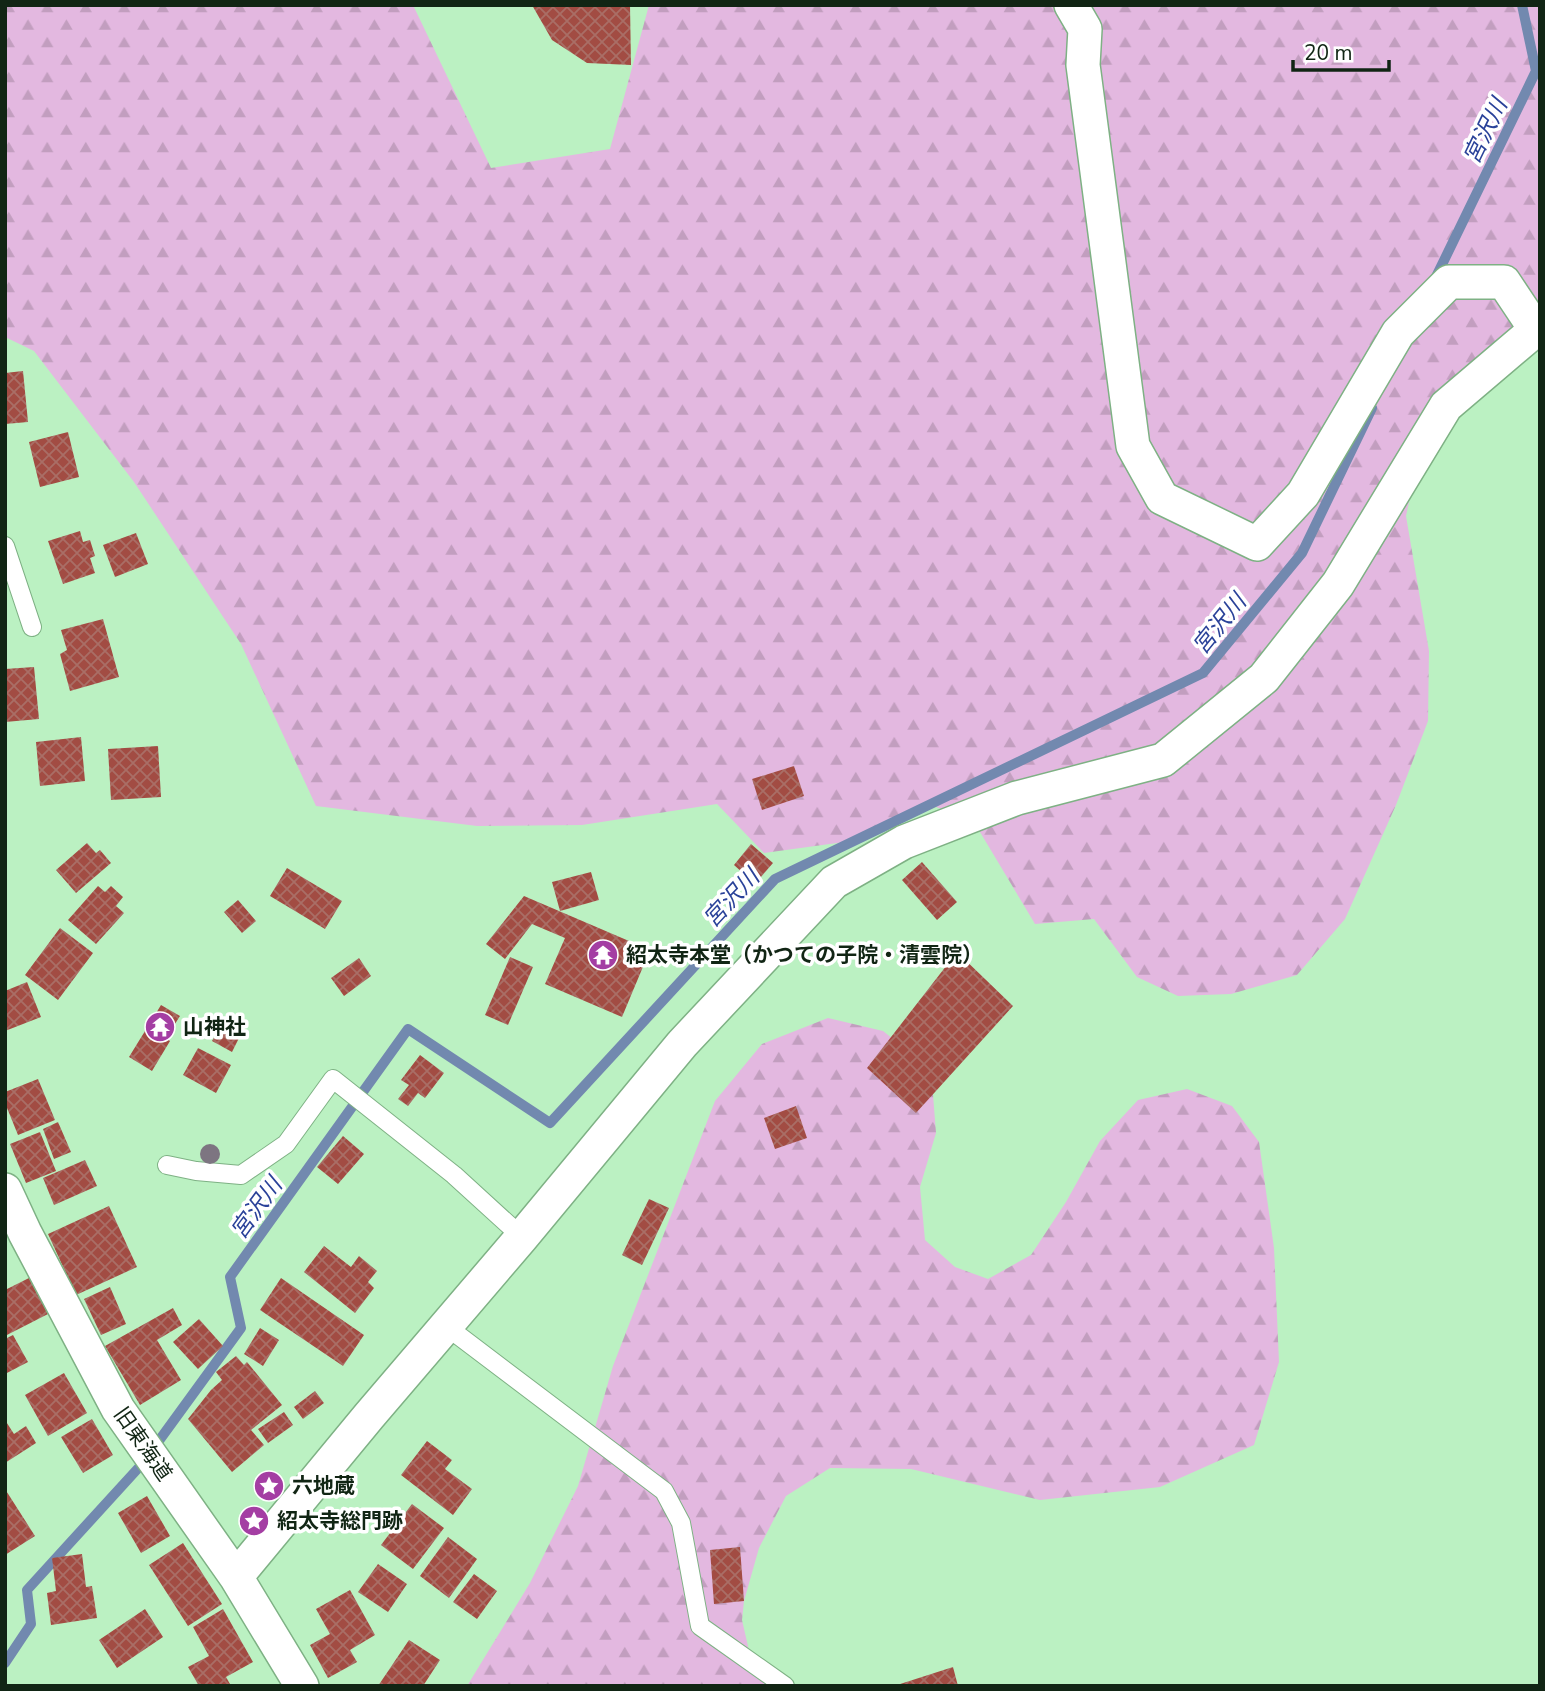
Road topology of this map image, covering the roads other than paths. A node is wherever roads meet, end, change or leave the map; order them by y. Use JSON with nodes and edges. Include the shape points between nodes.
{"nodes":[{"id":1,"x":1071,"y":5,"type":"edge"},
{"id":2,"x":1538,"y":328,"type":"edge"},
{"id":3,"x":5,"y":546,"type":"edge"},
{"id":4,"x":32,"y":627,"type":"dead end"},
{"id":5,"x":167,"y":1165,"type":"dead end"},
{"id":6,"x":5,"y":1190,"type":"edge"},
{"id":7,"x":522,"y":1237,"type":"junction"},
{"id":8,"x":446,"y":1326,"type":"junction"},
{"id":9,"x":236,"y":1577,"type":"junction"},
{"id":10,"x":302,"y":1686,"type":"edge"},
{"id":11,"x":785,"y":1686,"type":"edge"}],
"edges":[{"from":1,"to":2,"type":"street","via":[[1085,29],[1083,65],[1133,446],[1162,498],[1257,544],[1303,494],[1398,333],[1449,282],[1504,282]]},
{"from":2,"to":7,"type":"street","via":[[1446,406],[1338,584],[1264,678],[1163,760],[1017,798],[904,842],[834,882],[682,1044]]},
{"from":3,"to":4,"type":"lane"},
{"from":5,"to":7,"type":"lane","via":[[241,1175],[286,1144],[333,1079],[454,1175]]},
{"from":6,"to":9,"type":"street","name":"旧東海道","via":[[118,1409]]},
{"from":7,"to":8,"type":"street"},
{"from":8,"to":9,"type":"street"},
{"from":8,"to":11,"type":"lane","via":[[664,1491],[681,1523],[700,1626]]},
{"from":9,"to":10,"type":"street","name":"旧東海道"}]}
